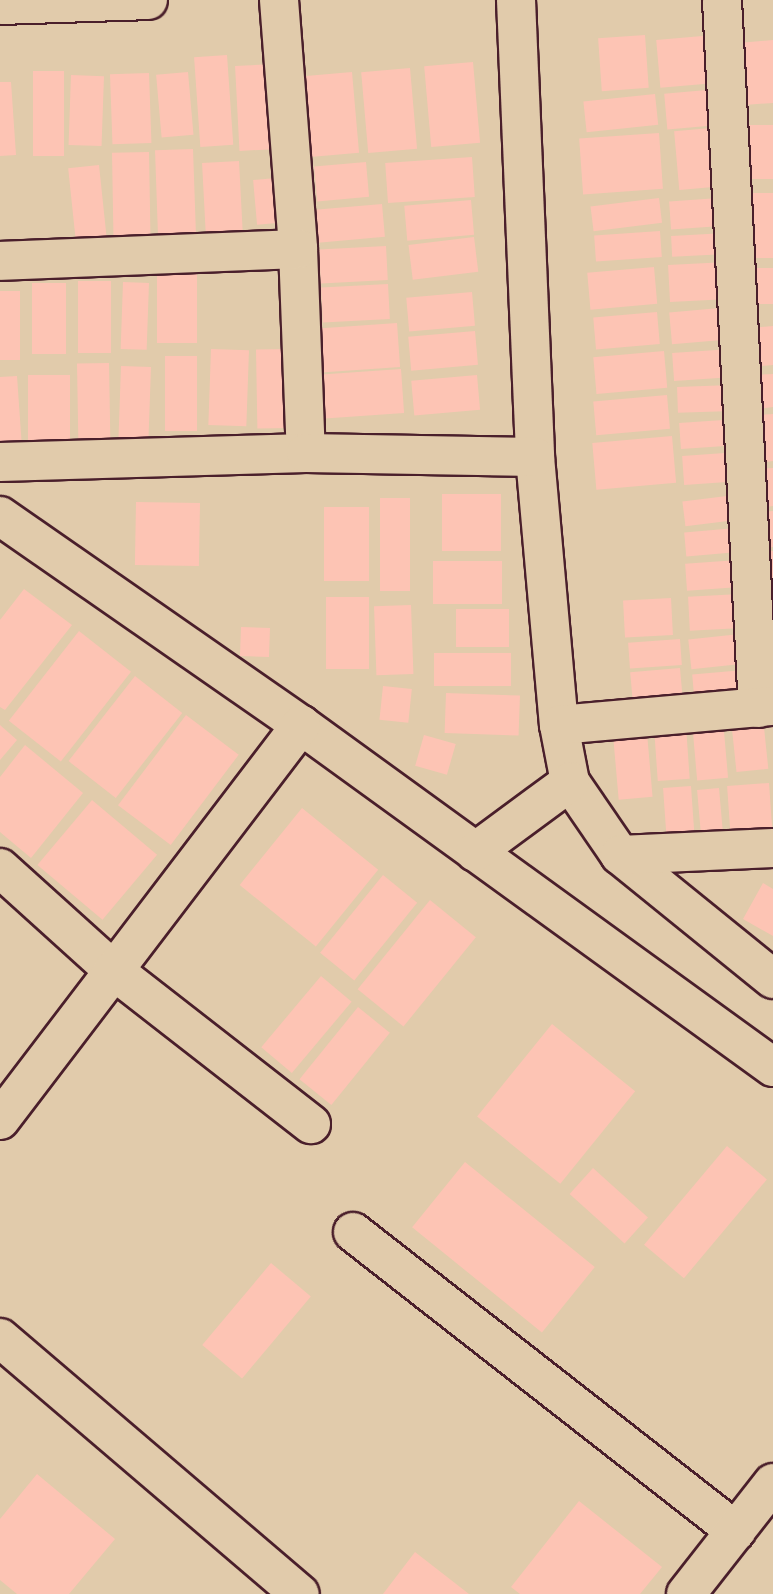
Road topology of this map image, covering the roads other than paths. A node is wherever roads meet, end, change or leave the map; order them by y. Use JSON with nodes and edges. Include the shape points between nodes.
{"nodes":[{"id":1,"x":148,"y":0,"type":"edge"},
{"id":2,"x":279,"y":0,"type":"edge"},
{"id":3,"x":516,"y":0,"type":"edge"},
{"id":4,"x":722,"y":0,"type":"edge"},
{"id":5,"x":87,"y":1,"type":"edge"},
{"id":6,"x":0,"y":5,"type":"edge"},
{"id":7,"x":298,"y":249,"type":"junction"},
{"id":8,"x":0,"y":261,"type":"edge"},
{"id":9,"x":306,"y":453,"type":"junction"},
{"id":10,"x":535,"y":457,"type":"junction"},
{"id":11,"x":0,"y":462,"type":"edge"},
{"id":12,"x":0,"y":516,"type":"edge"},
{"id":13,"x":766,"y":707,"type":"edge"},
{"id":14,"x":301,"y":725,"type":"junction"},
{"id":15,"x":559,"y":725,"type":"junction"},
{"id":16,"x":570,"y":782,"type":"junction"},
{"id":17,"x":773,"y":848,"type":"edge"},
{"id":18,"x":475,"y":852,"type":"junction"},
{"id":19,"x":620,"y":855,"type":"junction"},
{"id":20,"x":0,"y":868,"type":"edge"},
{"id":21,"x":113,"y":970,"type":"junction"},
{"id":22,"x":773,"y":979,"type":"edge"},
{"id":23,"x":773,"y":1067,"type":"edge"},
{"id":24,"x":0,"y":1120,"type":"edge"},
{"id":25,"x":311,"y":1124,"type":"dead end"},
{"id":26,"x":353,"y":1232,"type":"dead end"},
{"id":27,"x":0,"y":1338,"type":"edge"},
{"id":28,"x":773,"y":1483,"type":"edge"},
{"id":29,"x":736,"y":1531,"type":"junction"},
{"id":30,"x":300,"y":1594,"type":"edge"},
{"id":31,"x":686,"y":1594,"type":"edge"}],
"edges":[{"from":1,"to":5,"type":"street"},
{"from":2,"to":7,"type":"street"},
{"from":3,"to":10,"type":"street"},
{"from":4,"to":13,"type":"street"},
{"from":5,"to":6,"type":"street"},
{"from":7,"to":8,"type":"street"},
{"from":7,"to":9,"type":"street"},
{"from":9,"to":10,"type":"street"},
{"from":9,"to":11,"type":"street"},
{"from":10,"to":15,"type":"street"},
{"from":12,"to":14,"type":"street"},
{"from":13,"to":15,"type":"street"},
{"from":14,"to":18,"type":"street"},
{"from":14,"to":21,"type":"street"},
{"from":15,"to":16,"type":"street"},
{"from":16,"to":18,"type":"street"},
{"from":16,"to":19,"type":"street"},
{"from":17,"to":19,"type":"street"},
{"from":18,"to":23,"type":"street"},
{"from":19,"to":22,"type":"street"},
{"from":20,"to":21,"type":"street"},
{"from":21,"to":24,"type":"street"},
{"from":21,"to":25,"type":"street"},
{"from":26,"to":29,"type":"street"},
{"from":27,"to":30,"type":"street"},
{"from":28,"to":29,"type":"street"},
{"from":29,"to":31,"type":"street"}]}
